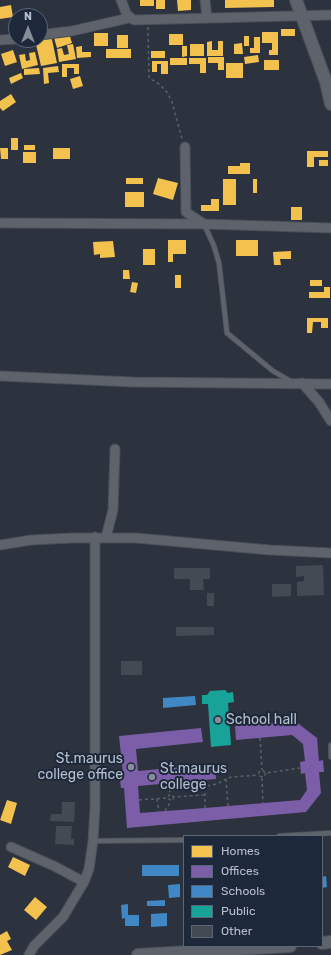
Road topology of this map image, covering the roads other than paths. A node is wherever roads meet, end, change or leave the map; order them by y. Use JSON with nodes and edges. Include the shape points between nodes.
{"nodes":[{"id":1,"x":121,"y":0,"type":"edge"},
{"id":2,"x":205,"y":0,"type":"edge"},
{"id":3,"x":296,"y":0,"type":"edge"},
{"id":4,"x":331,"y":15,"type":"edge"},
{"id":5,"x":302,"y":16,"type":"junction"},
{"id":6,"x":129,"y":18,"type":"junction"},
{"id":7,"x":207,"y":18,"type":"junction"},
{"id":8,"x":48,"y":35,"type":"edge"},
{"id":9,"x":331,"y":104,"type":"edge"},
{"id":10,"x":185,"y":147,"type":"road end"},
{"id":11,"x":0,"y":223,"type":"edge"},
{"id":12,"x":204,"y":224,"type":"junction"},
{"id":13,"x":331,"y":228,"type":"edge"},
{"id":14,"x":0,"y":376,"type":"edge"},
{"id":15,"x":298,"y":383,"type":"junction"},
{"id":16,"x":331,"y":384,"type":"edge"},
{"id":17,"x":331,"y":421,"type":"edge"},
{"id":18,"x":115,"y":449,"type":"dead end"},
{"id":19,"x":95,"y":537,"type":"junction"},
{"id":20,"x":106,"y":537,"type":"junction"},
{"id":21,"x":0,"y":544,"type":"edge"},
{"id":22,"x":331,"y":553,"type":"edge"},
{"id":23,"x":331,"y":745,"type":"edge"},
{"id":24,"x":331,"y":757,"type":"edge"},
{"id":25,"x":331,"y":833,"type":"edge"},
{"id":26,"x":296,"y":835,"type":"edge"},
{"id":27,"x":183,"y":840,"type":"edge"},
{"id":28,"x":93,"y":841,"type":"junction"},
{"id":29,"x":11,"y":847,"type":"dead end"},
{"id":30,"x":84,"y":882,"type":"junction"},
{"id":31,"x":273,"y":947,"type":"edge"},
{"id":32,"x":28,"y":955,"type":"edge"},
{"id":33,"x":138,"y":955,"type":"edge"}],
"edges":[{"from":1,"to":6,"type":"street"},
{"from":2,"to":7,"type":"street"},
{"from":3,"to":5,"type":"street"},
{"from":4,"to":5,"type":"street"},
{"from":5,"to":7,"type":"street"},
{"from":5,"to":9,"type":"street","via":[[326,82]]},
{"from":6,"to":7,"type":"street"},
{"from":6,"to":8,"type":"street"},
{"from":10,"to":12,"type":"street","via":[[186,212]]},
{"from":11,"to":12,"type":"street"},
{"from":12,"to":13,"type":"street"},
{"from":12,"to":15,"type":"lane","via":[[219,263],[227,333],[273,370]]},
{"from":14,"to":15,"type":"street","via":[[132,382]]},
{"from":15,"to":16,"type":"street"},
{"from":15,"to":17,"type":"street","via":[[319,402]]},
{"from":18,"to":20,"type":"street","via":[[113,510]]},
{"from":19,"to":20,"type":"street"},
{"from":19,"to":21,"type":"street"},
{"from":19,"to":28,"type":"street"},
{"from":20,"to":22,"type":"street"},
{"from":23,"to":24,"type":"lane"},
{"from":25,"to":26,"type":"lane"},
{"from":27,"to":28,"type":"lane"},
{"from":28,"to":30,"type":"street","via":[[89,869]]},
{"from":29,"to":30,"type":"street"},
{"from":30,"to":32,"type":"street","via":[[63,917]]},
{"from":31,"to":33,"type":"street"}]}
